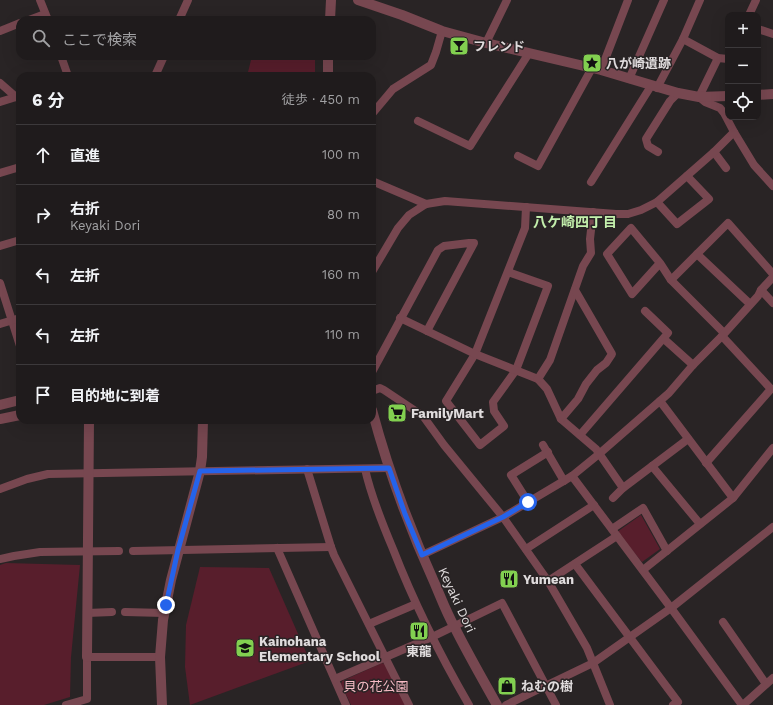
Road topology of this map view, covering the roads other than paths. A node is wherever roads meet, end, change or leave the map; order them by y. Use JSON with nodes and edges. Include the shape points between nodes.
{"nodes":[{"id":1,"x":40,"y":0,"type":"edge"},
{"id":2,"x":188,"y":0,"type":"edge"},
{"id":3,"x":331,"y":0,"type":"edge"},
{"id":4,"x":358,"y":0,"type":"edge"},
{"id":5,"x":507,"y":0,"type":"edge"},
{"id":6,"x":628,"y":0,"type":"edge"},
{"id":7,"x":664,"y":0,"type":"edge"},
{"id":8,"x":700,"y":0,"type":"edge"},
{"id":9,"x":756,"y":0,"type":"edge"},
{"id":10,"x":750,"y":12,"type":"edge"},
{"id":11,"x":47,"y":16,"type":"edge"},
{"id":12,"x":181,"y":16,"type":"edge"},
{"id":13,"x":330,"y":16,"type":"edge"},
{"id":14,"x":16,"y":25,"type":"edge"},
{"id":15,"x":761,"y":30,"type":"edge"},
{"id":16,"x":0,"y":31,"type":"edge"},
{"id":17,"x":442,"y":31,"type":"junction"},
{"id":18,"x":773,"y":34,"type":"edge"},
{"id":19,"x":683,"y":39,"type":"junction"},
{"id":20,"x":486,"y":43,"type":"junction"},
{"id":21,"x":529,"y":53,"type":"junction"},
{"id":22,"x":718,"y":58,"type":"junction"},
{"id":23,"x":725,"y":59,"type":"edge"},
{"id":24,"x":62,"y":60,"type":"edge"},
{"id":25,"x":162,"y":60,"type":"edge"},
{"id":26,"x":328,"y":60,"type":"edge"},
{"id":27,"x":596,"y":69,"type":"junction"},
{"id":28,"x":67,"y":72,"type":"edge"},
{"id":29,"x":157,"y":72,"type":"edge"},
{"id":30,"x":328,"y":72,"type":"edge"},
{"id":31,"x":629,"y":79,"type":"junction"},
{"id":32,"x":0,"y":83,"type":"edge"},
{"id":33,"x":654,"y":87,"type":"junction"},
{"id":34,"x":678,"y":93,"type":"junction"},
{"id":35,"x":773,"y":94,"type":"edge"},
{"id":36,"x":16,"y":95,"type":"edge"},
{"id":37,"x":761,"y":95,"type":"edge"},
{"id":38,"x":725,"y":96,"type":"edge"},
{"id":39,"x":699,"y":97,"type":"junction"},
{"id":40,"x":16,"y":98,"type":"edge"},
{"id":41,"x":0,"y":102,"type":"edge"},
{"id":42,"x":376,"y":109,"type":"edge"},
{"id":43,"x":418,"y":121,"type":"dead end"},
{"id":44,"x":734,"y":132,"type":"junction"},
{"id":45,"x":658,"y":152,"type":"dead end"},
{"id":46,"x":714,"y":152,"type":"junction"},
{"id":47,"x":518,"y":156,"type":"dead end"},
{"id":48,"x":16,"y":168,"type":"edge"},
{"id":49,"x":726,"y":168,"type":"dead end"},
{"id":50,"x":0,"y":173,"type":"edge"},
{"id":51,"x":687,"y":176,"type":"junction"},
{"id":52,"x":591,"y":182,"type":"dead end"},
{"id":53,"x":376,"y":183,"type":"edge"},
{"id":54,"x":773,"y":186,"type":"edge"},
{"id":55,"x":657,"y":202,"type":"junction"},
{"id":56,"x":426,"y":204,"type":"junction"},
{"id":57,"x":526,"y":207,"type":"junction"},
{"id":58,"x":592,"y":212,"type":"junction"},
{"id":59,"x":16,"y":241,"type":"edge"},
{"id":60,"x":0,"y":246,"type":"edge"},
{"id":61,"x":697,"y":254,"type":"junction"},
{"id":62,"x":660,"y":263,"type":"junction"},
{"id":63,"x":376,"y":265,"type":"edge"},
{"id":64,"x":508,"y":272,"type":"junction"},
{"id":65,"x":773,"y":275,"type":"edge"},
{"id":66,"x":671,"y":280,"type":"junction"},
{"id":67,"x":0,"y":283,"type":"edge"},
{"id":68,"x":575,"y":290,"type":"junction"},
{"id":69,"x":761,"y":290,"type":"junction"},
{"id":70,"x":773,"y":303,"type":"edge"},
{"id":71,"x":750,"y":304,"type":"junction"},
{"id":72,"x":645,"y":311,"type":"dead end"},
{"id":73,"x":400,"y":318,"type":"junction"},
{"id":74,"x":16,"y":319,"type":"edge"},
{"id":75,"x":12,"y":320,"type":"junction"},
{"id":76,"x":0,"y":324,"type":"edge"},
{"id":77,"x":427,"y":331,"type":"junction"},
{"id":78,"x":16,"y":333,"type":"edge"},
{"id":79,"x":723,"y":334,"type":"junction"},
{"id":80,"x":664,"y":340,"type":"junction"},
{"id":81,"x":475,"y":354,"type":"junction"},
{"id":82,"x":376,"y":364,"type":"edge"},
{"id":83,"x":693,"y":366,"type":"junction"},
{"id":84,"x":516,"y":370,"type":"junction"},
{"id":85,"x":538,"y":379,"type":"junction"},
{"id":86,"x":376,"y":390,"type":"edge"},
{"id":87,"x":16,"y":401,"type":"edge"},
{"id":88,"x":660,"y":401,"type":"junction"},
{"id":89,"x":0,"y":405,"type":"edge"},
{"id":90,"x":16,"y":416,"type":"edge"},
{"id":91,"x":0,"y":419,"type":"edge"},
{"id":92,"x":561,"y":419,"type":"junction"},
{"id":93,"x":89,"y":424,"type":"edge"},
{"id":94,"x":203,"y":424,"type":"edge"},
{"id":95,"x":376,"y":424,"type":"edge"},
{"id":96,"x":580,"y":435,"type":"junction"},
{"id":97,"x":688,"y":440,"type":"junction"},
{"id":98,"x":543,"y":445,"type":"dead end"},
{"id":99,"x":548,"y":452,"type":"junction"},
{"id":100,"x":599,"y":454,"type":"junction"},
{"id":101,"x":771,"y":454,"type":"edge"},
{"id":102,"x":706,"y":463,"type":"junction"},
{"id":103,"x":652,"y":466,"type":"junction"},
{"id":104,"x":389,"y":468,"type":"junction"},
{"id":105,"x":306,"y":469,"type":"junction"},
{"id":106,"x":365,"y":469,"type":"junction"},
{"id":107,"x":200,"y":471,"type":"junction"},
{"id":108,"x":88,"y":473,"type":"junction"},
{"id":109,"x":572,"y":476,"type":"junction"},
{"id":110,"x":564,"y":481,"type":"junction"},
{"id":111,"x":624,"y":488,"type":"junction"},
{"id":112,"x":0,"y":489,"type":"edge"},
{"id":113,"x":612,"y":498,"type":"dead end"},
{"id":114,"x":732,"y":498,"type":"junction"},
{"id":115,"x":528,"y":502,"type":"junction"},
{"id":116,"x":594,"y":505,"type":"junction"},
{"id":117,"x":503,"y":517,"type":"junction"},
{"id":118,"x":700,"y":524,"type":"junction"},
{"id":119,"x":773,"y":527,"type":"edge"},
{"id":120,"x":612,"y":529,"type":"junction"},
{"id":121,"x":618,"y":536,"type":"junction"},
{"id":122,"x":331,"y":547,"type":"junction"},
{"id":123,"x":277,"y":548,"type":"junction"},
{"id":124,"x":526,"y":549,"type":"junction"},
{"id":125,"x":178,"y":550,"type":"junction"},
{"id":126,"x":667,"y":550,"type":"junction"},
{"id":127,"x":119,"y":551,"type":"dead end"},
{"id":128,"x":133,"y":551,"type":"dead end"},
{"id":129,"x":88,"y":552,"type":"junction"},
{"id":130,"x":422,"y":555,"type":"junction"},
{"id":131,"x":0,"y":559,"type":"edge"},
{"id":132,"x":575,"y":564,"type":"junction"},
{"id":133,"x":643,"y":570,"type":"junction"},
{"id":134,"x":548,"y":581,"type":"junction"},
{"id":135,"x":416,"y":604,"type":"junction"},
{"id":136,"x":671,"y":608,"type":"junction"},
{"id":137,"x":87,"y":612,"type":"junction"},
{"id":138,"x":112,"y":612,"type":"dead end"},
{"id":139,"x":125,"y":612,"type":"dead end"},
{"id":140,"x":164,"y":613,"type":"junction"},
{"id":141,"x":723,"y":622,"type":"dead end"},
{"id":142,"x":369,"y":624,"type":"junction"},
{"id":143,"x":454,"y":627,"type":"junction"},
{"id":144,"x":432,"y":637,"type":"junction"},
{"id":145,"x":630,"y":637,"type":"junction"},
{"id":146,"x":87,"y":657,"type":"junction"},
{"id":147,"x":160,"y":657,"type":"junction"},
{"id":148,"x":386,"y":658,"type":"junction"},
{"id":149,"x":593,"y":663,"type":"junction"},
{"id":150,"x":773,"y":678,"type":"edge"},
{"id":151,"x":335,"y":679,"type":"junction"},
{"id":152,"x":766,"y":684,"type":"junction"},
{"id":153,"x":546,"y":686,"type":"junction"},
{"id":154,"x":86,"y":702,"type":"edge"},
{"id":155,"x":66,"y":705,"type":"edge"},
{"id":156,"x":162,"y":705,"type":"edge"},
{"id":157,"x":346,"y":705,"type":"edge"},
{"id":158,"x":409,"y":705,"type":"edge"},
{"id":159,"x":469,"y":705,"type":"edge"},
{"id":160,"x":497,"y":705,"type":"edge"},
{"id":161,"x":506,"y":705,"type":"edge"},
{"id":162,"x":556,"y":705,"type":"edge"},
{"id":163,"x":610,"y":705,"type":"edge"},
{"id":164,"x":672,"y":705,"type":"edge"},
{"id":165,"x":743,"y":705,"type":"edge"}],
"edges":[{"from":1,"to":11,"type":"street"},
{"from":2,"to":12,"type":"street"},
{"from":3,"to":13,"type":"street"},
{"from":4,"to":17,"type":"street"},
{"from":5,"to":20,"type":"street"},
{"from":6,"to":27,"type":"street"},
{"from":7,"to":31,"type":"street"},
{"from":8,"to":19,"type":"street"},
{"from":9,"to":10,"type":"street"},
{"from":14,"to":16,"type":"street"},
{"from":15,"to":18,"type":"street"},
{"from":17,"to":20,"type":"street"},
{"from":17,"to":42,"type":"street","via":[[431,65],[393,89]]},
{"from":19,"to":22,"type":"street"},
{"from":19,"to":33,"type":"street"},
{"from":20,"to":21,"type":"street"},
{"from":21,"to":27,"type":"street"},
{"from":21,"to":43,"type":"street","via":[[470,146]]},
{"from":22,"to":23,"type":"street"},
{"from":22,"to":39,"type":"street"},
{"from":24,"to":28,"type":"street"},
{"from":25,"to":29,"type":"street"},
{"from":26,"to":30,"type":"street"},
{"from":27,"to":31,"type":"street"},
{"from":27,"to":47,"type":"street","via":[[538,166]]},
{"from":31,"to":33,"type":"street"},
{"from":32,"to":36,"type":"street"},
{"from":33,"to":34,"type":"street"},
{"from":33,"to":52,"type":"street"},
{"from":34,"to":39,"type":"street"},
{"from":34,"to":45,"type":"street","via":[[646,138],[648,146]]},
{"from":35,"to":37,"type":"street"},
{"from":38,"to":39,"type":"street"},
{"from":39,"to":44,"type":"street","via":[[720,108]]},
{"from":40,"to":41,"type":"street"},
{"from":44,"to":46,"type":"street"},
{"from":44,"to":54,"type":"street","via":[[754,165]]},
{"from":46,"to":49,"type":"street"},
{"from":46,"to":51,"type":"street"},
{"from":48,"to":50,"type":"street"},
{"from":51,"to":55,"type":"street"},
{"from":51,"to":55,"type":"street","via":[[708,199],[678,224]]},
{"from":53,"to":56,"type":"street"},
{"from":55,"to":58,"type":"street","via":[[628,214]]},
{"from":56,"to":57,"type":"street","via":[[445,201]]},
{"from":56,"to":63,"type":"street","via":[[409,215],[398,228]]},
{"from":57,"to":58,"type":"street"},
{"from":57,"to":64,"type":"street","via":[[525,228]]},
{"from":58,"to":68,"type":"street","via":[[591,253],[583,266]]},
{"from":59,"to":60,"type":"street"},
{"from":61,"to":65,"type":"street","via":[[728,223]]},
{"from":61,"to":66,"type":"street"},
{"from":61,"to":71,"type":"street"},
{"from":62,"to":62,"type":"street","via":[[631,228],[607,254],[632,294]]},
{"from":62,"to":66,"type":"street"},
{"from":64,"to":81,"type":"street"},
{"from":64,"to":84,"type":"street","via":[[548,286]]},
{"from":65,"to":69,"type":"street"},
{"from":66,"to":79,"type":"street"},
{"from":67,"to":75,"type":"street"},
{"from":68,"to":85,"type":"street","via":[[550,360]]},
{"from":68,"to":92,"type":"street","via":[[612,354]]},
{"from":69,"to":70,"type":"street"},
{"from":69,"to":71,"type":"street"},
{"from":71,"to":79,"type":"street"},
{"from":72,"to":80,"type":"street","via":[[668,333]]},
{"from":73,"to":77,"type":"street"},
{"from":73,"to":77,"type":"street","via":[[438,250],[444,246],[474,243]]},
{"from":73,"to":82,"type":"street"},
{"from":74,"to":75,"type":"street"},
{"from":75,"to":76,"type":"street"},
{"from":75,"to":78,"type":"street"},
{"from":77,"to":81,"type":"street"},
{"from":79,"to":83,"type":"street"},
{"from":79,"to":102,"type":"street","via":[[771,389]]},
{"from":80,"to":83,"type":"street"},
{"from":80,"to":96,"type":"street"},
{"from":81,"to":84,"type":"street"},
{"from":81,"to":84,"type":"street","via":[[446,401],[480,445],[504,426],[494,411],[493,402]]},
{"from":83,"to":88,"type":"street"},
{"from":84,"to":85,"type":"street"},
{"from":85,"to":92,"type":"street","via":[[547,390]]},
{"from":86,"to":117,"type":"street","via":[[384,390],[423,416]]},
{"from":87,"to":89,"type":"street"},
{"from":88,"to":97,"type":"street"},
{"from":88,"to":100,"type":"street"},
{"from":90,"to":91,"type":"street"},
{"from":92,"to":96,"type":"street"},
{"from":93,"to":108,"type":"street"},
{"from":94,"to":107,"type":"street"},
{"from":95,"to":104,"type":"street","name":"Keyaki Dori"},
{"from":96,"to":100,"type":"street"},
{"from":97,"to":102,"type":"street"},
{"from":97,"to":103,"type":"street"},
{"from":98,"to":99,"type":"street"},
{"from":99,"to":110,"type":"street"},
{"from":99,"to":115,"type":"street","via":[[511,475]]},
{"from":100,"to":109,"type":"street"},
{"from":100,"to":111,"type":"street"},
{"from":101,"to":114,"type":"street"},
{"from":102,"to":114,"type":"street"},
{"from":103,"to":111,"type":"street"},
{"from":103,"to":118,"type":"street"},
{"from":104,"to":106,"type":"street"},
{"from":104,"to":130,"type":"street","name":"Keyaki Dori"},
{"from":105,"to":106,"type":"street"},
{"from":105,"to":107,"type":"street"},
{"from":105,"to":122,"type":"street"},
{"from":106,"to":135,"type":"street","via":[[383,526]]},
{"from":107,"to":108,"type":"street"},
{"from":107,"to":125,"type":"street"},
{"from":108,"to":112,"type":"street","via":[[40,475]]},
{"from":108,"to":129,"type":"street"},
{"from":109,"to":110,"type":"street"},
{"from":109,"to":116,"type":"street"},
{"from":110,"to":115,"type":"street"},
{"from":111,"to":113,"type":"street"},
{"from":114,"to":118,"type":"street"},
{"from":115,"to":117,"type":"street"},
{"from":116,"to":120,"type":"street"},
{"from":116,"to":124,"type":"street"},
{"from":117,"to":124,"type":"street"},
{"from":117,"to":130,"type":"street"},
{"from":118,"to":126,"type":"street"},
{"from":119,"to":136,"type":"street"},
{"from":120,"to":121,"type":"street"},
{"from":120,"to":126,"type":"street","via":[[643,508]]},
{"from":121,"to":132,"type":"street"},
{"from":121,"to":133,"type":"street"},
{"from":122,"to":123,"type":"street"},
{"from":122,"to":142,"type":"street"},
{"from":123,"to":125,"type":"street"},
{"from":123,"to":151,"type":"street"},
{"from":124,"to":134,"type":"street"},
{"from":125,"to":128,"type":"street"},
{"from":125,"to":140,"type":"street"},
{"from":126,"to":133,"type":"street"},
{"from":127,"to":129,"type":"street"},
{"from":129,"to":131,"type":"street","via":[[40,552]]},
{"from":129,"to":137,"type":"street"},
{"from":130,"to":143,"type":"street","name":"Keyaki Dori"},
{"from":132,"to":134,"type":"street"},
{"from":132,"to":145,"type":"street"},
{"from":133,"to":136,"type":"street"},
{"from":134,"to":149,"type":"street"},
{"from":135,"to":142,"type":"street"},
{"from":135,"to":144,"type":"street"},
{"from":136,"to":145,"type":"street"},
{"from":136,"to":165,"type":"street"},
{"from":137,"to":138,"type":"street"},
{"from":137,"to":146,"type":"street"},
{"from":139,"to":140,"type":"street"},
{"from":140,"to":147,"type":"street"},
{"from":141,"to":152,"type":"street"},
{"from":142,"to":148,"type":"street"},
{"from":143,"to":144,"type":"street"},
{"from":143,"to":153,"type":"street","via":[[502,603]]},
{"from":143,"to":160,"type":"street","name":"Keyaki Dori"},
{"from":144,"to":148,"type":"street"},
{"from":144,"to":159,"type":"street"},
{"from":145,"to":149,"type":"street"},
{"from":145,"to":164,"type":"street","via":[[678,702]]},
{"from":146,"to":147,"type":"street"},
{"from":146,"to":154,"type":"street"},
{"from":147,"to":156,"type":"street"},
{"from":148,"to":151,"type":"street"},
{"from":148,"to":158,"type":"street"},
{"from":149,"to":153,"type":"street"},
{"from":149,"to":163,"type":"street"},
{"from":150,"to":152,"type":"street"},
{"from":151,"to":157,"type":"street"},
{"from":152,"to":165,"type":"street"},
{"from":153,"to":161,"type":"street"},
{"from":153,"to":162,"type":"street"},
{"from":154,"to":155,"type":"street"}]}
